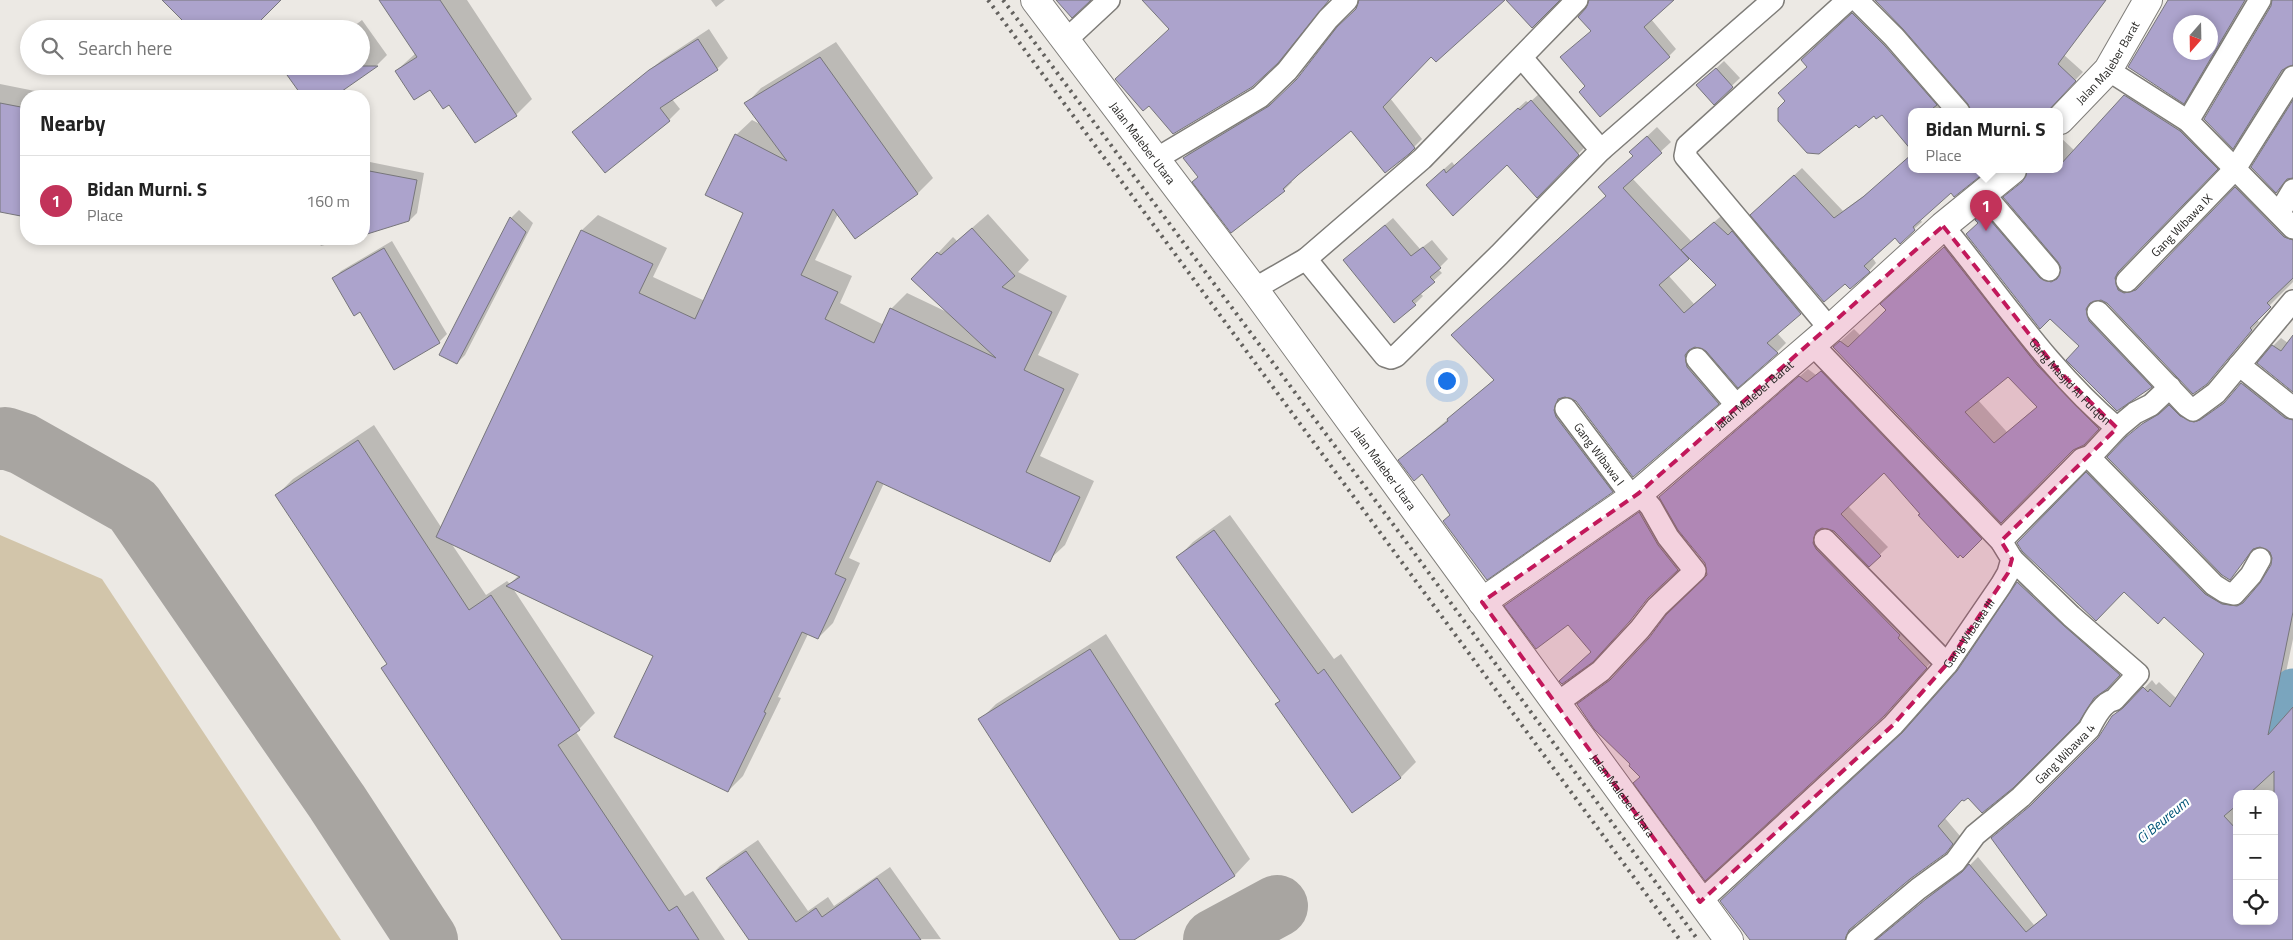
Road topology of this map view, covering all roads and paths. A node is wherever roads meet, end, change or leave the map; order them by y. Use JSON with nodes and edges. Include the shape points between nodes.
{"nodes":[{"id":1,"x":1035,"y":0,"type":"edge"},
{"id":2,"x":1110,"y":0,"type":"edge"},
{"id":3,"x":1347,"y":0,"type":"edge"},
{"id":4,"x":1577,"y":0,"type":"edge"},
{"id":5,"x":1773,"y":0,"type":"edge"},
{"id":6,"x":1848,"y":0,"type":"edge"},
{"id":7,"x":1857,"y":0,"type":"edge"},
{"id":8,"x":2148,"y":0,"type":"edge"},
{"id":9,"x":2260,"y":0,"type":"edge"},
{"id":10,"x":1066,"y":40,"type":"junction"},
{"id":11,"x":1522,"y":58,"type":"junction"},
{"id":12,"x":2108,"y":70,"type":"junction"},
{"id":13,"x":2293,"y":77,"type":"edge"},
{"id":14,"x":1956,"y":108,"type":"edge"},
{"id":15,"x":2063,"y":117,"type":"edge"},
{"id":16,"x":2188,"y":121,"type":"junction"},
{"id":17,"x":1601,"y":150,"type":"junction"},
{"id":18,"x":1156,"y":159,"type":"junction"},
{"id":19,"x":2236,"y":169,"type":"junction"},
{"id":20,"x":2008,"y":173,"type":"edge"},
{"id":21,"x":2293,"y":190,"type":"edge"},
{"id":22,"x":1984,"y":194,"type":"junction"},
{"id":23,"x":2286,"y":220,"type":"edge"},
{"id":24,"x":1943,"y":226,"type":"junction"},
{"id":25,"x":1306,"y":259,"type":"junction"},
{"id":26,"x":2049,"y":270,"type":"dead end"},
{"id":27,"x":2127,"y":281,"type":"dead end"},
{"id":28,"x":1254,"y":289,"type":"junction"},
{"id":29,"x":2293,"y":302,"type":"edge"},
{"id":30,"x":2098,"y":312,"type":"dead end"},
{"id":31,"x":1821,"y":337,"type":"junction"},
{"id":32,"x":1697,"y":359,"type":"dead end"},
{"id":33,"x":2239,"y":365,"type":"junction"},
{"id":34,"x":2170,"y":387,"type":"junction"},
{"id":35,"x":1738,"y":407,"type":"junction"},
{"id":36,"x":2293,"y":408,"type":"edge"},
{"id":37,"x":1566,"y":409,"type":"dead end"},
{"id":38,"x":2117,"y":428,"type":"junction"},
{"id":39,"x":2091,"y":456,"type":"junction"},
{"id":40,"x":1636,"y":496,"type":"junction"},
{"id":41,"x":1825,"y":540,"type":"dead end"},
{"id":42,"x":2001,"y":541,"type":"junction"},
{"id":43,"x":2260,"y":558,"type":"dead end"},
{"id":44,"x":2012,"y":559,"type":"junction"},
{"id":45,"x":1482,"y":602,"type":"junction"},
{"id":46,"x":1947,"y":664,"type":"junction"},
{"id":47,"x":1556,"y":704,"type":"junction"},
{"id":48,"x":1700,"y":902,"type":"junction"},
{"id":49,"x":1729,"y":940,"type":"edge"},
{"id":50,"x":1857,"y":940,"type":"edge"}],
"edges":[{"from":1,"to":10,"type":"street","name":"Jalan Maleber Utara"},
{"from":2,"to":10,"type":"street"},
{"from":3,"to":18,"type":"street","via":[[1287,71],[1260,97]]},
{"from":4,"to":11,"type":"street"},
{"from":5,"to":17,"type":"street"},
{"from":6,"to":31,"type":"street","via":[[1685,151]]},
{"from":7,"to":14,"type":"street"},
{"from":8,"to":12,"type":"street","name":"Jalan Maleber Barat"},
{"from":9,"to":16,"type":"street"},
{"from":10,"to":18,"type":"street","name":"Jalan Maleber Utara"},
{"from":11,"to":17,"type":"street"},
{"from":11,"to":25,"type":"street","via":[[1422,159]]},
{"from":12,"to":15,"type":"street","name":"Jalan Maleber Barat"},
{"from":12,"to":16,"type":"street"},
{"from":13,"to":19,"type":"street","name":"Gang Wibawa IX"},
{"from":16,"to":19,"type":"street"},
{"from":17,"to":25,"type":"street","via":[[1499,256],[1391,358],[1385,356]]},
{"from":18,"to":28,"type":"street","name":"Jalan Maleber Utara"},
{"from":19,"to":23,"type":"street"},
{"from":19,"to":27,"type":"street","name":"Gang Wibawa IX"},
{"from":20,"to":22,"type":"street","name":"Jalan Maleber Barat"},
{"from":21,"to":23,"type":"street"},
{"from":22,"to":24,"type":"street","name":"Jalan Maleber Barat"},
{"from":22,"to":26,"type":"street"},
{"from":24,"to":31,"type":"street","name":"Jalan Maleber Barat"},
{"from":24,"to":38,"type":"street","name":"Gang Masjid Al Furqon","via":[[2058,368],[2093,408]]},
{"from":25,"to":28,"type":"street"},
{"from":28,"to":45,"type":"street","name":"Jalan Maleber Utara"},
{"from":29,"to":33,"type":"street"},
{"from":30,"to":34,"type":"street"},
{"from":31,"to":35,"type":"street","name":"Jalan Maleber Barat"},
{"from":31,"to":42,"type":"street"},
{"from":32,"to":35,"type":"street"},
{"from":33,"to":34,"type":"street","via":[[2216,393],[2197,409],[2186,406]]},
{"from":33,"to":36,"type":"street"},
{"from":34,"to":38,"type":"street","via":[[2151,405],[2135,412]]},
{"from":35,"to":40,"type":"street","name":"Jalan Maleber Barat"},
{"from":37,"to":40,"type":"street","name":"Gang Wibawa I"},
{"from":38,"to":39,"type":"street","name":"Gang Masjid Al Furqon"},
{"from":39,"to":42,"type":"street","name":"Gang Masjid Al Furqon","via":[[2082,459]]},
{"from":39,"to":43,"type":"street","via":[[2224,592],[2234,594],[2251,575]]},
{"from":40,"to":45,"type":"street","name":"Jalan Maleber Barat"},
{"from":40,"to":47,"type":"street","name":"Gang Wibawa I","via":[[1651,507],[1668,537],[1695,571],[1657,607],[1601,671]]},
{"from":41,"to":46,"type":"street"},
{"from":42,"to":44,"type":"street"},
{"from":44,"to":46,"type":"street","name":"Gang Wibawa III","via":[[2001,585]]},
{"from":44,"to":50,"type":"street","name":"Gang Wibawa 4","via":[[2138,674],[2021,797],[1975,835],[1955,862]]},
{"from":45,"to":47,"type":"street","name":"Jalan Maleber Utara"},
{"from":46,"to":48,"type":"street","name":"Gang Wibawa III","via":[[1893,725]]},
{"from":47,"to":48,"type":"street","name":"Jalan Maleber Utara"},
{"from":48,"to":49,"type":"street","name":"Jalan Maleber Utara"}]}
